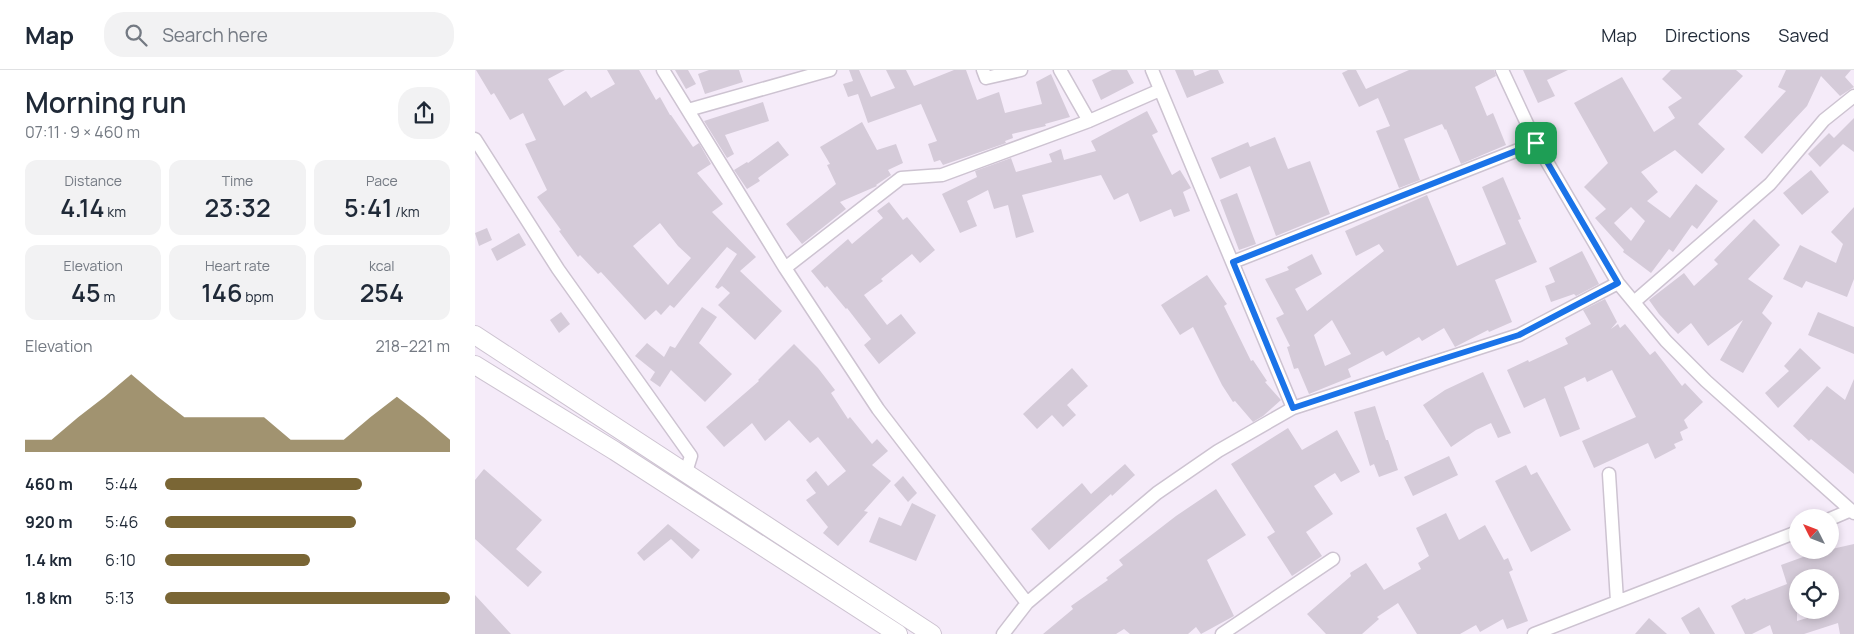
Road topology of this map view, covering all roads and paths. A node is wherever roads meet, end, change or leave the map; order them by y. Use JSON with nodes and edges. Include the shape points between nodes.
{"nodes":[{"id":1,"x":663,"y":70,"type":"edge"},
{"id":2,"x":830,"y":70,"type":"edge"},
{"id":3,"x":983,"y":70,"type":"edge"},
{"id":4,"x":1021,"y":70,"type":"edge"},
{"id":5,"x":1060,"y":70,"type":"edge"},
{"id":6,"x":1152,"y":70,"type":"edge"},
{"id":7,"x":1502,"y":70,"type":"edge"},
{"id":8,"x":1160,"y":90,"type":"junction"},
{"id":9,"x":1854,"y":96,"type":"edge"},
{"id":10,"x":688,"y":110,"type":"junction"},
{"id":11,"x":1089,"y":121,"type":"junction"},
{"id":12,"x":475,"y":139,"type":"edge"},
{"id":13,"x":1536,"y":143,"type":"junction"},
{"id":14,"x":1233,"y":262,"type":"junction"},
{"id":15,"x":785,"y":268,"type":"junction"},
{"id":16,"x":1618,"y":283,"type":"junction"},
{"id":17,"x":1634,"y":302,"type":"junction"},
{"id":18,"x":476,"y":334,"type":"edge"},
{"id":19,"x":475,"y":365,"type":"edge"},
{"id":20,"x":1293,"y":408,"type":"junction"},
{"id":21,"x":686,"y":472,"type":"junction"},
{"id":22,"x":1609,"y":474,"type":"dead end"},
{"id":23,"x":1852,"y":512,"type":"edge"},
{"id":24,"x":1839,"y":516,"type":"edge"},
{"id":25,"x":1789,"y":535,"type":"edge"},
{"id":26,"x":1333,"y":559,"type":"dead end"},
{"id":27,"x":1617,"y":601,"type":"junction"},
{"id":28,"x":1027,"y":603,"type":"junction"},
{"id":29,"x":898,"y":634,"type":"edge"},
{"id":30,"x":932,"y":634,"type":"edge"},
{"id":31,"x":1003,"y":634,"type":"edge"},
{"id":32,"x":1222,"y":634,"type":"edge"},
{"id":33,"x":1535,"y":634,"type":"edge"}],
"edges":[{"from":1,"to":10,"type":"street"},
{"from":2,"to":10,"type":"street"},
{"from":3,"to":4,"type":"street","via":[[986,78]]},
{"from":5,"to":11,"type":"street"},
{"from":6,"to":8,"type":"street"},
{"from":7,"to":13,"type":"street"},
{"from":8,"to":11,"type":"street"},
{"from":8,"to":14,"type":"street"},
{"from":9,"to":17,"type":"street","via":[[1823,120],[1770,184]]},
{"from":10,"to":15,"type":"street"},
{"from":11,"to":15,"type":"street","via":[[942,175],[901,178]]},
{"from":12,"to":21,"type":"street","via":[[558,269],[691,456]]},
{"from":13,"to":14,"type":"street"},
{"from":13,"to":16,"type":"street"},
{"from":14,"to":20,"type":"street"},
{"from":15,"to":28,"type":"street","via":[[878,409]]},
{"from":16,"to":17,"type":"street"},
{"from":16,"to":20,"type":"street","via":[[1519,335]]},
{"from":17,"to":23,"type":"street","via":[[1666,341],[1706,381]]},
{"from":18,"to":21,"type":"main road"},
{"from":19,"to":29,"type":"main road","via":[[615,451]]},
{"from":20,"to":28,"type":"street","via":[[1218,451],[1157,493]]},
{"from":21,"to":30,"type":"main road"},
{"from":22,"to":27,"type":"street"},
{"from":23,"to":24,"type":"street"},
{"from":25,"to":27,"type":"street"},
{"from":26,"to":32,"type":"street"},
{"from":27,"to":33,"type":"street"},
{"from":28,"to":31,"type":"street"}]}
